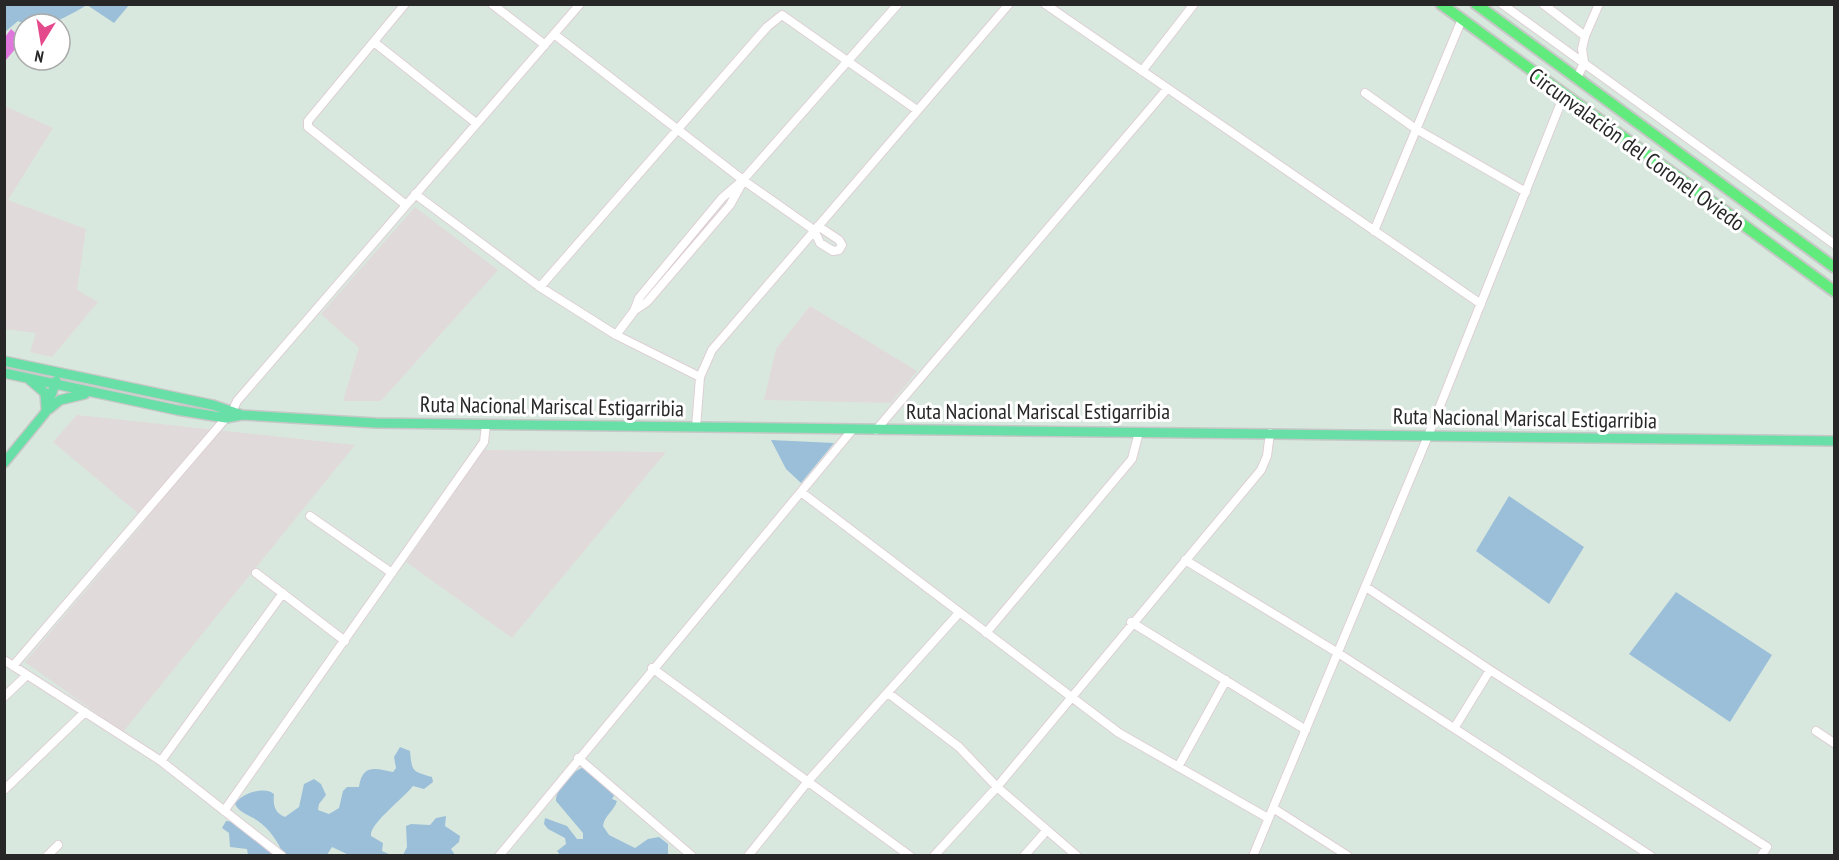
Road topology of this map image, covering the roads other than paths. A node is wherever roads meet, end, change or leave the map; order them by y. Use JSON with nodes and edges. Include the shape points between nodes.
{"nodes":[{"id":1,"x":405,"y":4,"type":"edge"},
{"id":2,"x":492,"y":4,"type":"edge"},
{"id":3,"x":580,"y":4,"type":"edge"},
{"id":4,"x":897,"y":4,"type":"edge"},
{"id":5,"x":1009,"y":4,"type":"edge"},
{"id":6,"x":1045,"y":4,"type":"edge"},
{"id":7,"x":1194,"y":4,"type":"edge"},
{"id":8,"x":1441,"y":4,"type":"edge"},
{"id":9,"x":1476,"y":4,"type":"edge"},
{"id":10,"x":1503,"y":4,"type":"edge"},
{"id":11,"x":1543,"y":4,"type":"edge"},
{"id":12,"x":1599,"y":4,"type":"edge"},
{"id":13,"x":1462,"y":19,"type":"junction"},
{"id":14,"x":554,"y":34,"type":"junction"},
{"id":15,"x":1585,"y":36,"type":"junction"},
{"id":16,"x":374,"y":42,"type":"junction"},
{"id":17,"x":545,"y":45,"type":"junction"},
{"id":18,"x":846,"y":61,"type":"junction"},
{"id":19,"x":1584,"y":62,"type":"junction"},
{"id":20,"x":1142,"y":71,"type":"junction"},
{"id":21,"x":1577,"y":79,"type":"junction"},
{"id":22,"x":1167,"y":89,"type":"junction"},
{"id":23,"x":1365,"y":93,"type":"dead end"},
{"id":24,"x":1564,"y":95,"type":"junction"},
{"id":25,"x":917,"y":110,"type":"junction"},
{"id":26,"x":476,"y":123,"type":"junction"},
{"id":27,"x":678,"y":128,"type":"junction"},
{"id":28,"x":1416,"y":129,"type":"junction"},
{"id":29,"x":743,"y":180,"type":"junction"},
{"id":30,"x":1526,"y":192,"type":"junction"},
{"id":31,"x":416,"y":194,"type":"junction"},
{"id":32,"x":406,"y":205,"type":"junction"},
{"id":33,"x":816,"y":228,"type":"junction"},
{"id":34,"x":1374,"y":231,"type":"junction"},
{"id":35,"x":1834,"y":243,"type":"edge"},
{"id":36,"x":1834,"y":267,"type":"edge"},
{"id":37,"x":540,"y":287,"type":"junction"},
{"id":38,"x":1834,"y":291,"type":"edge"},
{"id":39,"x":1480,"y":304,"type":"junction"},
{"id":40,"x":616,"y":335,"type":"junction"},
{"id":41,"x":4,"y":361,"type":"edge"},
{"id":42,"x":57,"y":372,"type":"junction"},
{"id":43,"x":4,"y":373,"type":"edge"},
{"id":44,"x":22,"y":376,"type":"junction"},
{"id":45,"x":700,"y":377,"type":"junction"},
{"id":46,"x":55,"y":384,"type":"junction"},
{"id":47,"x":103,"y":395,"type":"junction"},
{"id":48,"x":45,"y":413,"type":"junction"},
{"id":49,"x":234,"y":414,"type":"junction"},
{"id":50,"x":486,"y":425,"type":"junction"},
{"id":51,"x":696,"y":427,"type":"junction"},
{"id":52,"x":853,"y":429,"type":"junction"},
{"id":53,"x":876,"y":430,"type":"junction"},
{"id":54,"x":1139,"y":432,"type":"junction"},
{"id":55,"x":1270,"y":433,"type":"junction"},
{"id":56,"x":1428,"y":435,"type":"junction"},
{"id":57,"x":1834,"y":441,"type":"edge"},
{"id":58,"x":4,"y":464,"type":"edge"},
{"id":59,"x":801,"y":492,"type":"junction"},
{"id":60,"x":310,"y":516,"type":"dead end"},
{"id":61,"x":1185,"y":560,"type":"junction"},
{"id":62,"x":256,"y":573,"type":"dead end"},
{"id":63,"x":392,"y":573,"type":"junction"},
{"id":64,"x":1366,"y":587,"type":"junction"},
{"id":65,"x":283,"y":593,"type":"junction"},
{"id":66,"x":959,"y":613,"type":"junction"},
{"id":67,"x":1131,"y":622,"type":"junction"},
{"id":68,"x":986,"y":633,"type":"junction"},
{"id":69,"x":345,"y":641,"type":"junction"},
{"id":70,"x":1338,"y":653,"type":"junction"},
{"id":71,"x":4,"y":660,"type":"edge"},
{"id":72,"x":13,"y":666,"type":"junction"},
{"id":73,"x":652,"y":668,"type":"junction"},
{"id":74,"x":1490,"y":670,"type":"junction"},
{"id":75,"x":27,"y":675,"type":"junction"},
{"id":76,"x":1226,"y":680,"type":"junction"},
{"id":77,"x":888,"y":693,"type":"junction"},
{"id":78,"x":4,"y":697,"type":"edge"},
{"id":79,"x":1070,"y":697,"type":"junction"},
{"id":80,"x":85,"y":712,"type":"junction"},
{"id":81,"x":1455,"y":727,"type":"junction"},
{"id":82,"x":1306,"y":730,"type":"junction"},
{"id":83,"x":1816,"y":731,"type":"dead end"},
{"id":84,"x":1834,"y":743,"type":"edge"},
{"id":85,"x":578,"y":758,"type":"junction"},
{"id":86,"x":160,"y":761,"type":"junction"},
{"id":87,"x":1178,"y":767,"type":"junction"},
{"id":88,"x":809,"y":780,"type":"junction"},
{"id":89,"x":997,"y":787,"type":"junction"},
{"id":90,"x":4,"y":790,"type":"edge"},
{"id":91,"x":1273,"y":808,"type":"junction"},
{"id":92,"x":224,"y":811,"type":"junction"},
{"id":93,"x":1268,"y":818,"type":"junction"},
{"id":94,"x":1047,"y":830,"type":"junction"},
{"id":95,"x":58,"y":845,"type":"dead end"},
{"id":96,"x":47,"y":855,"type":"edge"},
{"id":97,"x":282,"y":855,"type":"edge"},
{"id":98,"x":499,"y":855,"type":"edge"},
{"id":99,"x":692,"y":855,"type":"edge"},
{"id":100,"x":748,"y":855,"type":"edge"},
{"id":101,"x":910,"y":855,"type":"edge"},
{"id":102,"x":934,"y":855,"type":"edge"},
{"id":103,"x":1024,"y":855,"type":"edge"},
{"id":104,"x":1077,"y":855,"type":"edge"},
{"id":105,"x":1252,"y":855,"type":"edge"},
{"id":106,"x":1348,"y":855,"type":"edge"},
{"id":107,"x":1651,"y":855,"type":"edge"},
{"id":108,"x":1761,"y":855,"type":"edge"}],
"edges":[{"from":1,"to":16,"type":"street"},
{"from":2,"to":17,"type":"street"},
{"from":3,"to":14,"type":"street"},
{"from":4,"to":18,"type":"street"},
{"from":5,"to":25,"type":"street"},
{"from":6,"to":20,"type":"street"},
{"from":7,"to":20,"type":"street"},
{"from":8,"to":13,"type":"highway","name":"Circunvalación del Coronel Oviedo"},
{"from":9,"to":21,"type":"highway","name":"Circunvalación del Coronel Oviedo"},
{"from":10,"to":19,"type":"street"},
{"from":11,"to":15,"type":"street"},
{"from":12,"to":15,"type":"street"},
{"from":13,"to":24,"type":"highway","name":"Circunvalación del Coronel Oviedo"},
{"from":13,"to":28,"type":"street"},
{"from":14,"to":17,"type":"street"},
{"from":14,"to":27,"type":"street"},
{"from":15,"to":19,"type":"street"},
{"from":16,"to":26,"type":"street"},
{"from":16,"to":32,"type":"street","via":[[308,121],[308,127]]},
{"from":17,"to":26,"type":"street"},
{"from":18,"to":25,"type":"street"},
{"from":18,"to":27,"type":"street","via":[[782,15]]},
{"from":18,"to":29,"type":"street"},
{"from":19,"to":21,"type":"street"},
{"from":19,"to":35,"type":"street"},
{"from":20,"to":22,"type":"street"},
{"from":21,"to":36,"type":"highway","name":"Circunvalación del Coronel Oviedo"},
{"from":22,"to":34,"type":"street"},
{"from":22,"to":53,"type":"street"},
{"from":23,"to":28,"type":"street"},
{"from":24,"to":30,"type":"street"},
{"from":24,"to":38,"type":"highway","name":"Circunvalación del Coronel Oviedo"},
{"from":25,"to":33,"type":"street"},
{"from":26,"to":31,"type":"street"},
{"from":27,"to":29,"type":"street"},
{"from":27,"to":37,"type":"street"},
{"from":28,"to":30,"type":"street"},
{"from":28,"to":34,"type":"street"},
{"from":29,"to":33,"type":"street"},
{"from":29,"to":40,"type":"street","via":[[730,205]]},
{"from":30,"to":39,"type":"street"},
{"from":31,"to":32,"type":"street"},
{"from":31,"to":37,"type":"street"},
{"from":32,"to":49,"type":"street","via":[[237,401]]},
{"from":33,"to":45,"type":"street","via":[[712,350]]},
{"from":34,"to":39,"type":"street"},
{"from":37,"to":40,"type":"street"},
{"from":39,"to":56,"type":"street"},
{"from":40,"to":45,"type":"street"},
{"from":41,"to":42,"type":"main road","name":"Ruta Nacional Mariscal Estigarribia"},
{"from":42,"to":46,"type":"main road"},
{"from":42,"to":49,"type":"main road","name":"Ruta Nacional Mariscal Estigarribia"},
{"from":43,"to":44,"type":"main road","name":"Ruta Nacional Mariscal Estigarribia"},
{"from":44,"to":46,"type":"main road","name":"Ruta Nacional Mariscal Estigarribia"},
{"from":44,"to":48,"type":"main road","via":[[45,393]]},
{"from":45,"to":51,"type":"street"},
{"from":46,"to":47,"type":"main road","name":"Ruta Nacional Mariscal Estigarribia"},
{"from":46,"to":48,"type":"main road"},
{"from":47,"to":48,"type":"main road","via":[[71,396]]},
{"from":47,"to":49,"type":"main road","name":"Ruta Nacional Mariscal Estigarribia"},
{"from":48,"to":58,"type":"main road"},
{"from":49,"to":50,"type":"main road","name":"Ruta Nacional Mariscal Estigarribia","via":[[365,423]]},
{"from":49,"to":72,"type":"street"},
{"from":50,"to":51,"type":"main road","name":"Ruta Nacional Mariscal Estigarribia"},
{"from":50,"to":63,"type":"street","via":[[484,442]]},
{"from":51,"to":52,"type":"main road","name":"Ruta Nacional Mariscal Estigarribia"},
{"from":52,"to":53,"type":"main road","name":"Ruta Nacional Mariscal Estigarribia"},
{"from":52,"to":59,"type":"street"},
{"from":53,"to":54,"type":"main road","name":"Ruta Nacional Mariscal Estigarribia"},
{"from":54,"to":55,"type":"main road","name":"Ruta Nacional Mariscal Estigarribia"},
{"from":54,"to":68,"type":"street","via":[[1132,459]]},
{"from":55,"to":56,"type":"main road","name":"Ruta Nacional Mariscal Estigarribia"},
{"from":55,"to":61,"type":"street","via":[[1261,470]]},
{"from":56,"to":57,"type":"main road","name":"Ruta Nacional Mariscal Estigarribia"},
{"from":56,"to":64,"type":"street"},
{"from":59,"to":66,"type":"street"},
{"from":59,"to":73,"type":"street"},
{"from":60,"to":63,"type":"street"},
{"from":61,"to":67,"type":"street"},
{"from":61,"to":70,"type":"street"},
{"from":62,"to":65,"type":"street"},
{"from":63,"to":69,"type":"street"},
{"from":64,"to":70,"type":"street"},
{"from":64,"to":74,"type":"street"},
{"from":65,"to":69,"type":"street"},
{"from":65,"to":86,"type":"street"},
{"from":66,"to":68,"type":"street"},
{"from":66,"to":77,"type":"street"},
{"from":67,"to":76,"type":"street"},
{"from":67,"to":79,"type":"street"},
{"from":68,"to":79,"type":"street"},
{"from":69,"to":92,"type":"street"},
{"from":70,"to":81,"type":"street"},
{"from":70,"to":82,"type":"street"},
{"from":71,"to":72,"type":"street"},
{"from":72,"to":75,"type":"street"},
{"from":73,"to":85,"type":"street"},
{"from":73,"to":88,"type":"street"},
{"from":74,"to":81,"type":"street"},
{"from":74,"to":108,"type":"street","via":[[1767,847]]},
{"from":75,"to":78,"type":"street"},
{"from":75,"to":80,"type":"street"},
{"from":76,"to":82,"type":"street"},
{"from":76,"to":87,"type":"street"},
{"from":77,"to":88,"type":"street"},
{"from":77,"to":89,"type":"street","via":[[959,747]]},
{"from":79,"to":87,"type":"street","via":[[1119,733]]},
{"from":79,"to":89,"type":"street"},
{"from":80,"to":86,"type":"street"},
{"from":80,"to":90,"type":"street"},
{"from":81,"to":107,"type":"street"},
{"from":82,"to":91,"type":"street"},
{"from":83,"to":84,"type":"street"},
{"from":85,"to":98,"type":"street"},
{"from":85,"to":99,"type":"street"},
{"from":86,"to":92,"type":"street"},
{"from":87,"to":93,"type":"street"},
{"from":88,"to":100,"type":"street"},
{"from":88,"to":101,"type":"street"},
{"from":89,"to":94,"type":"street"},
{"from":89,"to":102,"type":"street"},
{"from":91,"to":93,"type":"street"},
{"from":91,"to":106,"type":"street"},
{"from":92,"to":97,"type":"street"},
{"from":93,"to":105,"type":"street"},
{"from":94,"to":103,"type":"street"},
{"from":94,"to":104,"type":"street"},
{"from":95,"to":96,"type":"street"}]}
